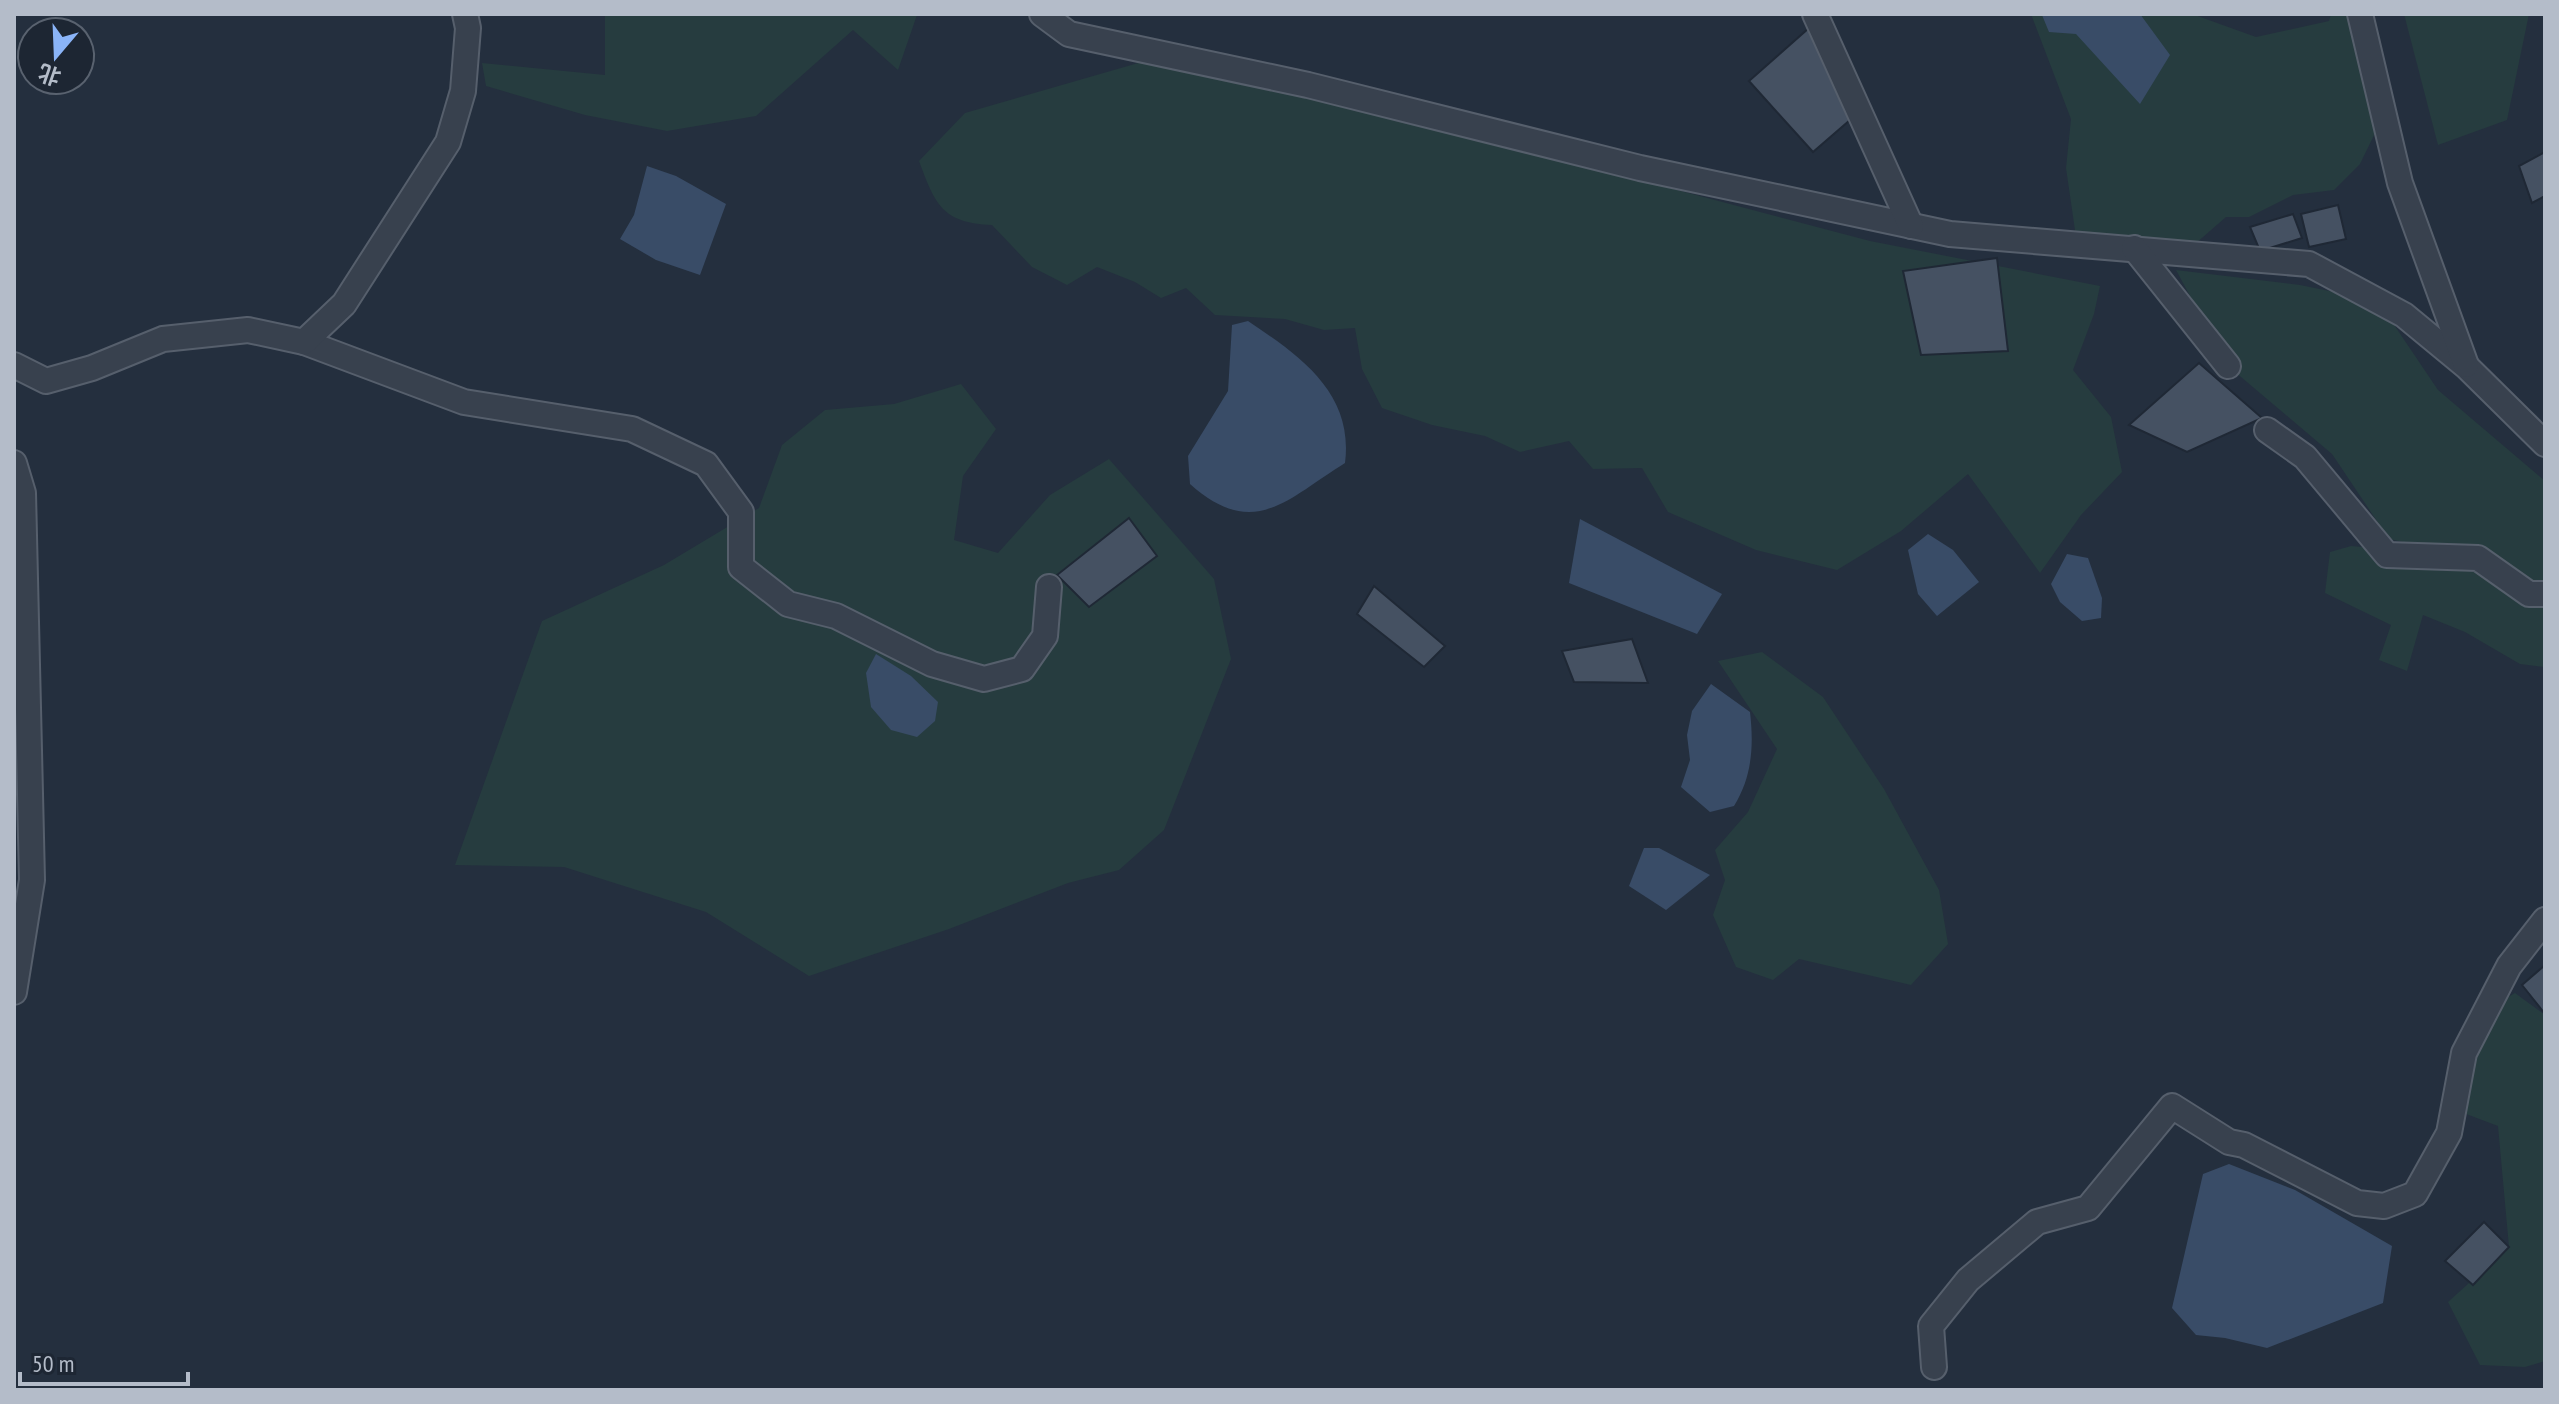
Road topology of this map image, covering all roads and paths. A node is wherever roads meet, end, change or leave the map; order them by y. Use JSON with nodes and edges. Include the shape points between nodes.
{"nodes":[{"id":1,"x":465,"y":14,"type":"edge"},
{"id":2,"x":1042,"y":14,"type":"edge"},
{"id":3,"x":1815,"y":14,"type":"edge"},
{"id":4,"x":2360,"y":14,"type":"edge"},
{"id":5,"x":1911,"y":226,"type":"junction"},
{"id":6,"x":2134,"y":248,"type":"junction"},
{"id":7,"x":304,"y":342,"type":"junction"},
{"id":8,"x":14,"y":365,"type":"edge"},
{"id":9,"x":2228,"y":366,"type":"dead end"},
{"id":10,"x":2467,"y":367,"type":"junction"},
{"id":11,"x":2267,"y":430,"type":"dead end"},
{"id":12,"x":2545,"y":444,"type":"edge"},
{"id":13,"x":14,"y":463,"type":"edge"},
{"id":14,"x":1049,"y":587,"type":"dead end"},
{"id":15,"x":2545,"y":594,"type":"edge"},
{"id":16,"x":2545,"y":920,"type":"edge"},
{"id":17,"x":14,"y":992,"type":"edge"},
{"id":18,"x":1934,"y":1367,"type":"dead end"}],
"edges":[{"from":1,"to":7,"type":"street","via":[[463,91],[448,142],[344,304]]},
{"from":2,"to":5,"type":"street","via":[[1069,34]]},
{"from":3,"to":5,"type":"street"},
{"from":4,"to":10,"type":"street","via":[[2400,183]]},
{"from":5,"to":6,"type":"street","via":[[1950,234]]},
{"from":6,"to":9,"type":"street"},
{"from":6,"to":10,"type":"street","via":[[2309,264],[2404,315]]},
{"from":7,"to":8,"type":"street","via":[[248,330],[163,339],[46,381]]},
{"from":7,"to":14,"type":"street","via":[[464,402],[632,429],[706,464],[741,512],[741,567],[788,604],[836,616],[932,664],[984,679],[1022,669],[1045,636]]},
{"from":10,"to":12,"type":"street"},
{"from":11,"to":15,"type":"street","via":[[2305,457],[2387,555],[2478,558],[2529,594]]},
{"from":13,"to":17,"type":"street","via":[[23,493],[32,880]]},
{"from":16,"to":18,"type":"street","via":[[2509,966],[2464,1053],[2449,1133],[2415,1194],[2384,1206],[2357,1203],[2229,1142],[2172,1106],[2088,1208],[2037,1222],[1968,1280],[1931,1326]]}]}
